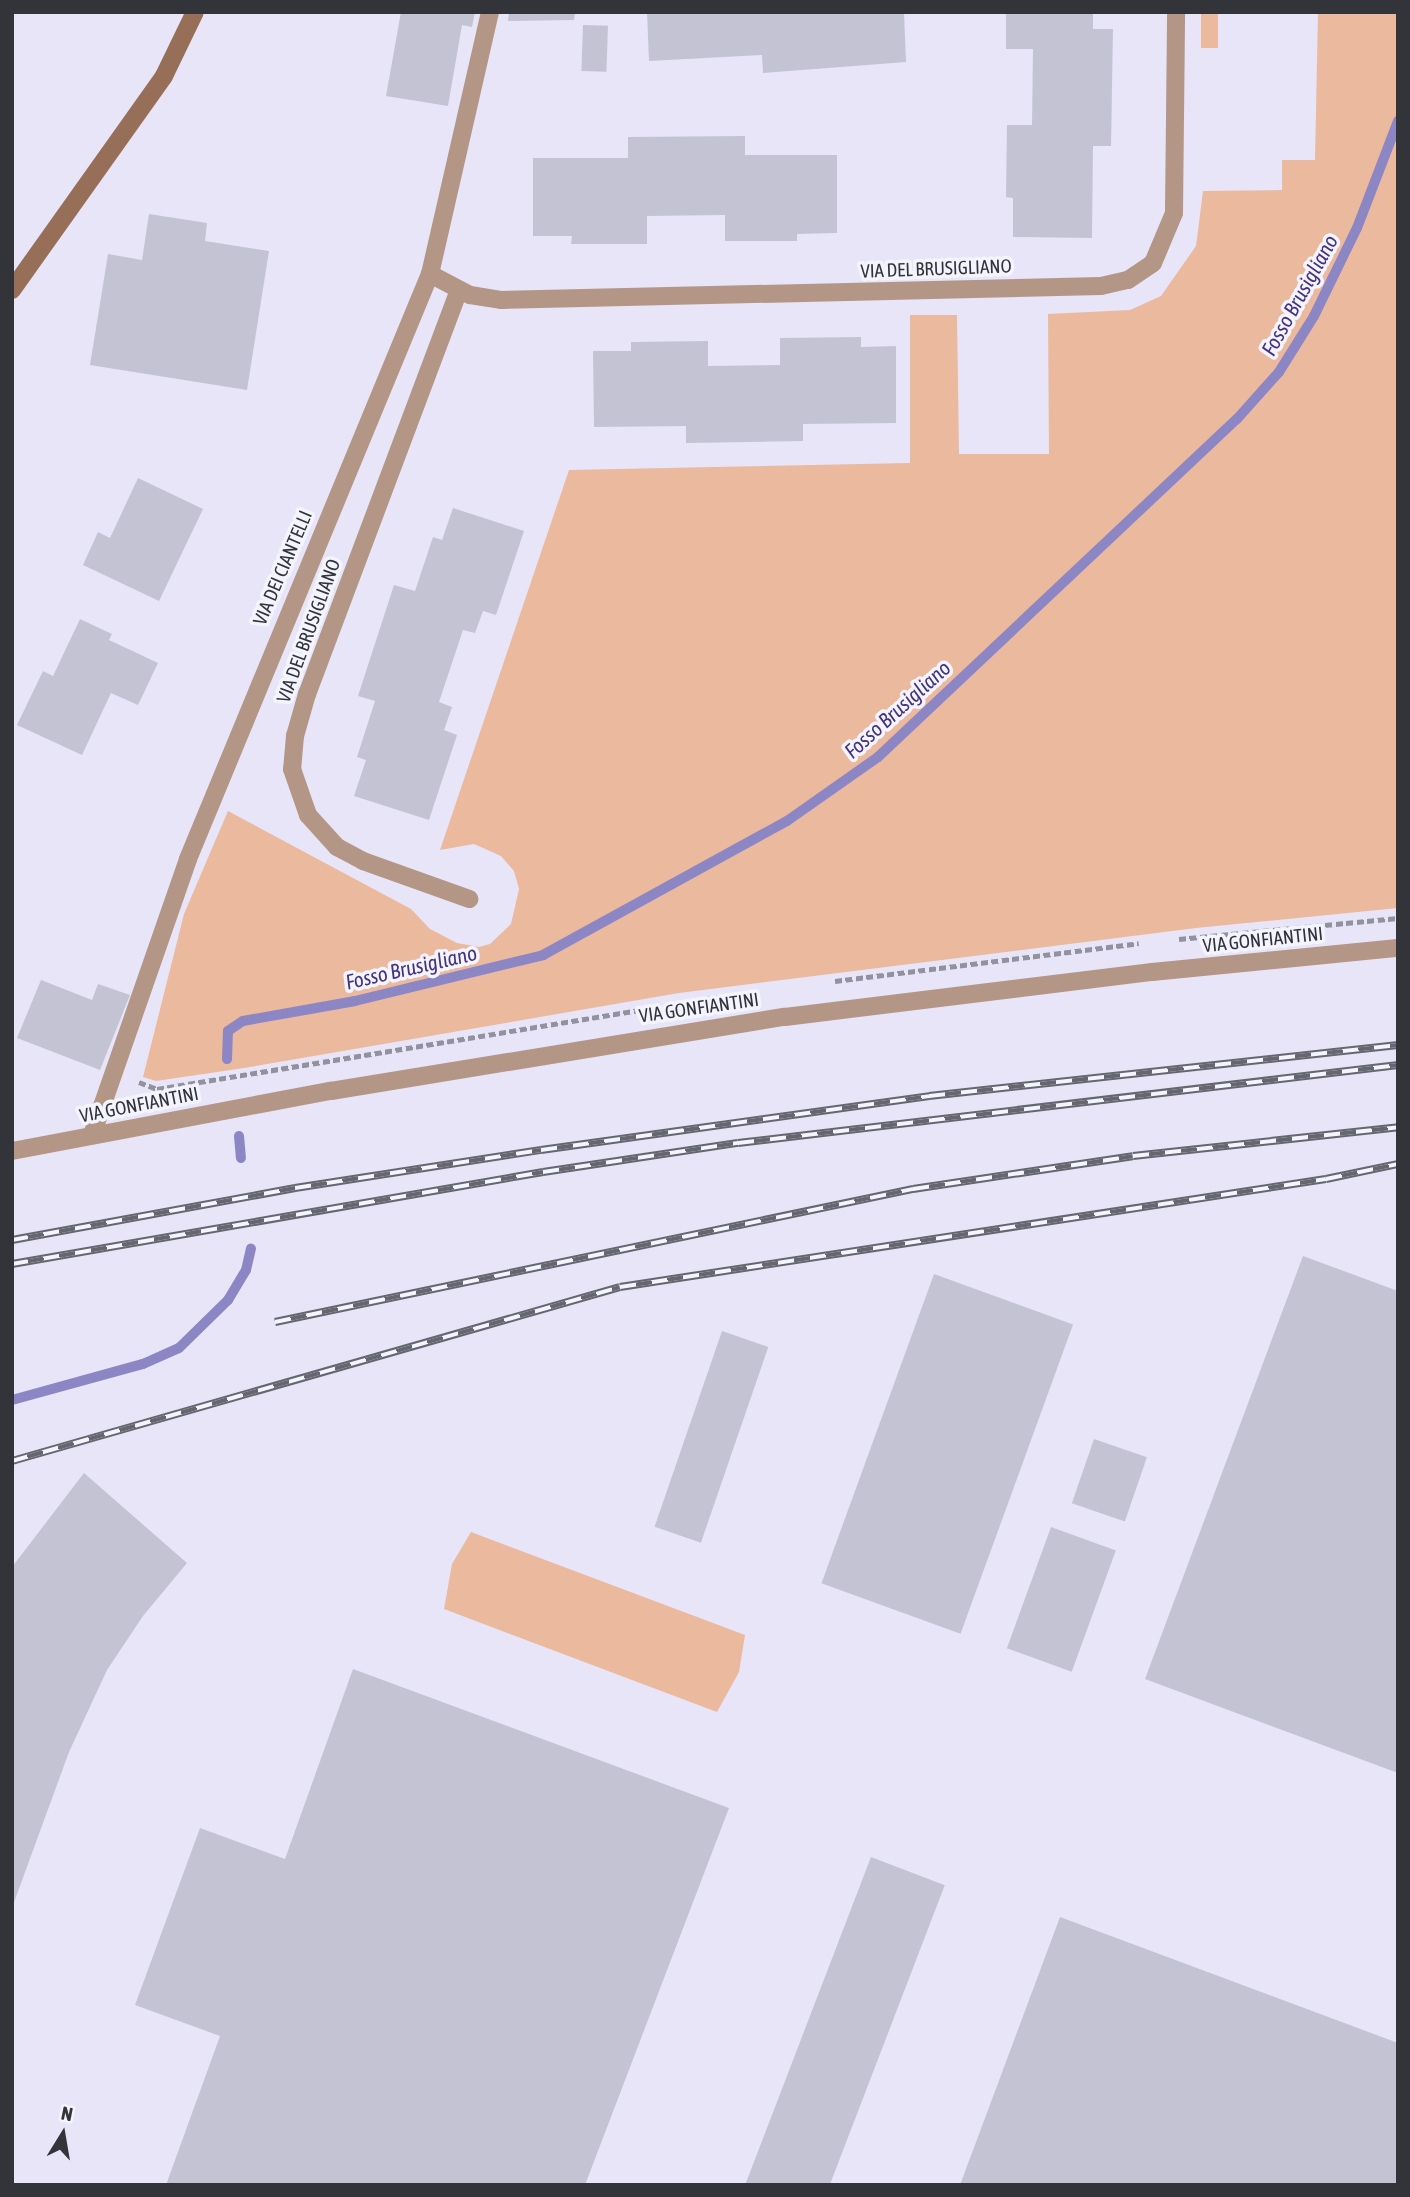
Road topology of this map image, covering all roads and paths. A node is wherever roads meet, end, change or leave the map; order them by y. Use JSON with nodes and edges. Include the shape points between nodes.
{"nodes":[{"id":1,"x":195,"y":12,"type":"edge"},
{"id":2,"x":490,"y":12,"type":"edge"},
{"id":3,"x":1176,"y":12,"type":"edge"},
{"id":4,"x":430,"y":274,"type":"junction"},
{"id":5,"x":12,"y":290,"type":"edge"},
{"id":6,"x":459,"y":290,"type":"junction"},
{"id":7,"x":469,"y":899,"type":"dead end"},
{"id":8,"x":1398,"y":948,"type":"edge"},
{"id":9,"x":92,"y":1135,"type":"junction"},
{"id":10,"x":12,"y":1150,"type":"edge"}],
"edges":[{"from":1,"to":5,"type":"main road","via":[[164,76]]},
{"from":2,"to":4,"type":"street","name":"VIA DEI CIANTELLI"},
{"from":3,"to":6,"type":"street","name":"VIA DEL BRUSIGLIANO","via":[[1174,213],[1153,263],[1128,280],[1115,285],[502,300]]},
{"from":4,"to":6,"type":"street","name":"VIA DEL BRUSIGLIANO"},
{"from":4,"to":9,"type":"street","name":"VIA DEI CIANTELLI","via":[[193,846]]},
{"from":6,"to":7,"type":"street","name":"VIA DEL BRUSIGLIANO","via":[[307,694],[295,736],[292,769],[308,815],[337,847]]},
{"from":8,"to":9,"type":"street","name":"VIA GONFIANTINI","via":[[1152,972],[785,1017]]},
{"from":9,"to":10,"type":"street","name":"VIA GONFIANTINI"}]}
